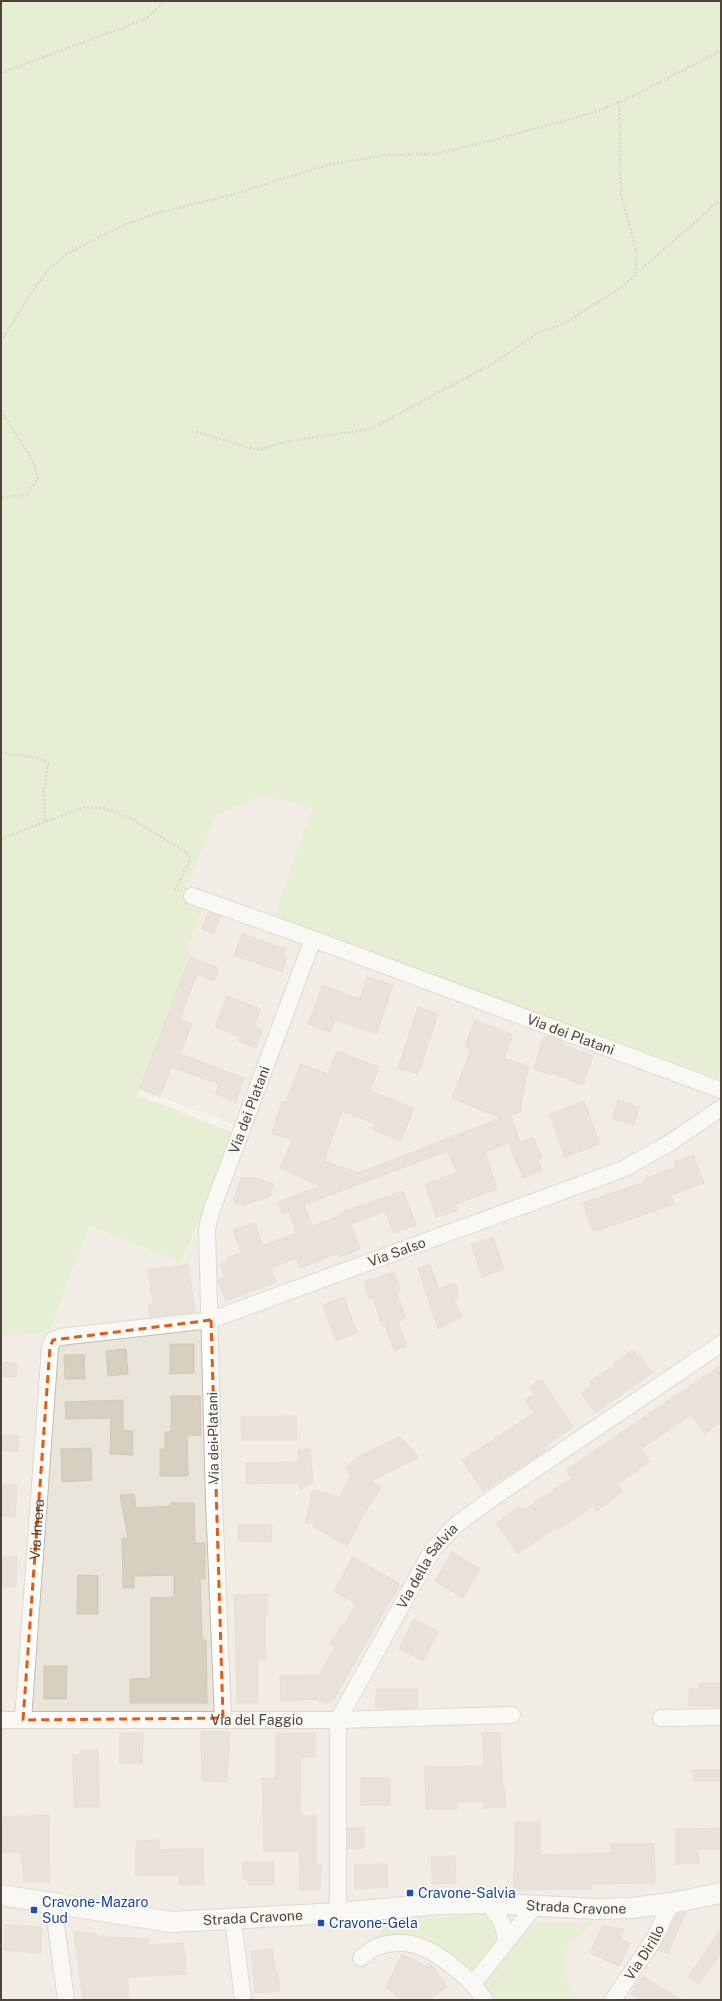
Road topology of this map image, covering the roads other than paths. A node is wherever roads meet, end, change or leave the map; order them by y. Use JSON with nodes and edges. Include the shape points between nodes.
{"nodes":[{"id":1,"x":192,"y":896,"type":"road end"},
{"id":2,"x":313,"y":939,"type":"junction"},
{"id":3,"x":721,"y":1090,"type":"edge"},
{"id":4,"x":721,"y":1108,"type":"edge"},
{"id":5,"x":211,"y":1320,"type":"junction"},
{"id":6,"x":54,"y":1340,"type":"joint"},
{"id":7,"x":721,"y":1344,"type":"edge"},
{"id":8,"x":512,"y":1715,"type":"dead end"},
{"id":9,"x":721,"y":1717,"type":"edge"},
{"id":10,"x":223,"y":1718,"type":"junction"},
{"id":11,"x":661,"y":1718,"type":"dead end"},
{"id":12,"x":1,"y":1720,"type":"edge"},
{"id":13,"x":23,"y":1720,"type":"junction"},
{"id":14,"x":338,"y":1720,"type":"junction"},
{"id":15,"x":721,"y":1893,"type":"edge"},
{"id":16,"x":1,"y":1895,"type":"edge"},
{"id":17,"x":53,"y":1903,"type":"junction"},
{"id":18,"x":487,"y":1903,"type":"junction"},
{"id":19,"x":671,"y":1903,"type":"junction"},
{"id":20,"x":535,"y":1906,"type":"junction"},
{"id":21,"x":338,"y":1913,"type":"junction"},
{"id":22,"x":233,"y":1920,"type":"junction"},
{"id":23,"x":505,"y":1944,"type":"junction"},
{"id":24,"x":361,"y":1958,"type":"dead end"},
{"id":25,"x":473,"y":1984,"type":"junction"},
{"id":26,"x":66,"y":2000,"type":"edge"},
{"id":27,"x":243,"y":2000,"type":"edge"},
{"id":28,"x":485,"y":2000,"type":"edge"},
{"id":29,"x":614,"y":2000,"type":"edge"}],
"edges":[{"from":1,"to":2,"type":"street"},
{"from":2,"to":3,"type":"street","name":"Via dei Platani"},
{"from":2,"to":5,"type":"street","name":"Via dei Platani","via":[[211,1212],[207,1228]]},
{"from":4,"to":5,"type":"street","name":"Via Salso","via":[[651,1154],[623,1169]]},
{"from":5,"to":6,"type":"street","name":"Via Salso","via":[[60,1337]]},
{"from":5,"to":10,"type":"street","name":"Via dei Platani","via":[[214,1500]]},
{"from":6,"to":13,"type":"street","name":"Via Imera","via":[[50,1347]]},
{"from":7,"to":14,"type":"street","name":"Via della Salvia","via":[[457,1524],[433,1549]]},
{"from":8,"to":14,"type":"street","name":"Via del Faggio"},
{"from":9,"to":11,"type":"street"},
{"from":10,"to":13,"type":"street","name":"Via del Faggio"},
{"from":10,"to":14,"type":"street","name":"Via del Faggio"},
{"from":12,"to":13,"type":"street","name":"Via del Faggio"},
{"from":14,"to":21,"type":"street","name":"Via della Salvia"},
{"from":15,"to":19,"type":"street","name":"Strada Cravone"},
{"from":16,"to":17,"type":"street","name":"Strada Cravone"},
{"from":17,"to":22,"type":"street","name":"Strada Cravone","via":[[171,1922]]},
{"from":17,"to":26,"type":"street"},
{"from":18,"to":20,"type":"street","name":"Strada Cravone"},
{"from":18,"to":21,"type":"street","name":"Strada Cravone","via":[[439,1904]]},
{"from":18,"to":23,"type":"street","via":[[502,1921]]},
{"from":19,"to":20,"type":"street","name":"Strada Cravone","via":[[597,1909]]},
{"from":19,"to":29,"type":"street","name":"Via Dirillo","via":[[653,1941]]},
{"from":20,"to":23,"type":"street"},
{"from":21,"to":22,"type":"street","name":"Strada Cravone"},
{"from":22,"to":27,"type":"street"},
{"from":23,"to":25,"type":"street"},
{"from":24,"to":25,"type":"street","via":[[376,1947],[396,1944],[415,1946],[432,1951],[445,1959]]},
{"from":25,"to":28,"type":"street"}]}
